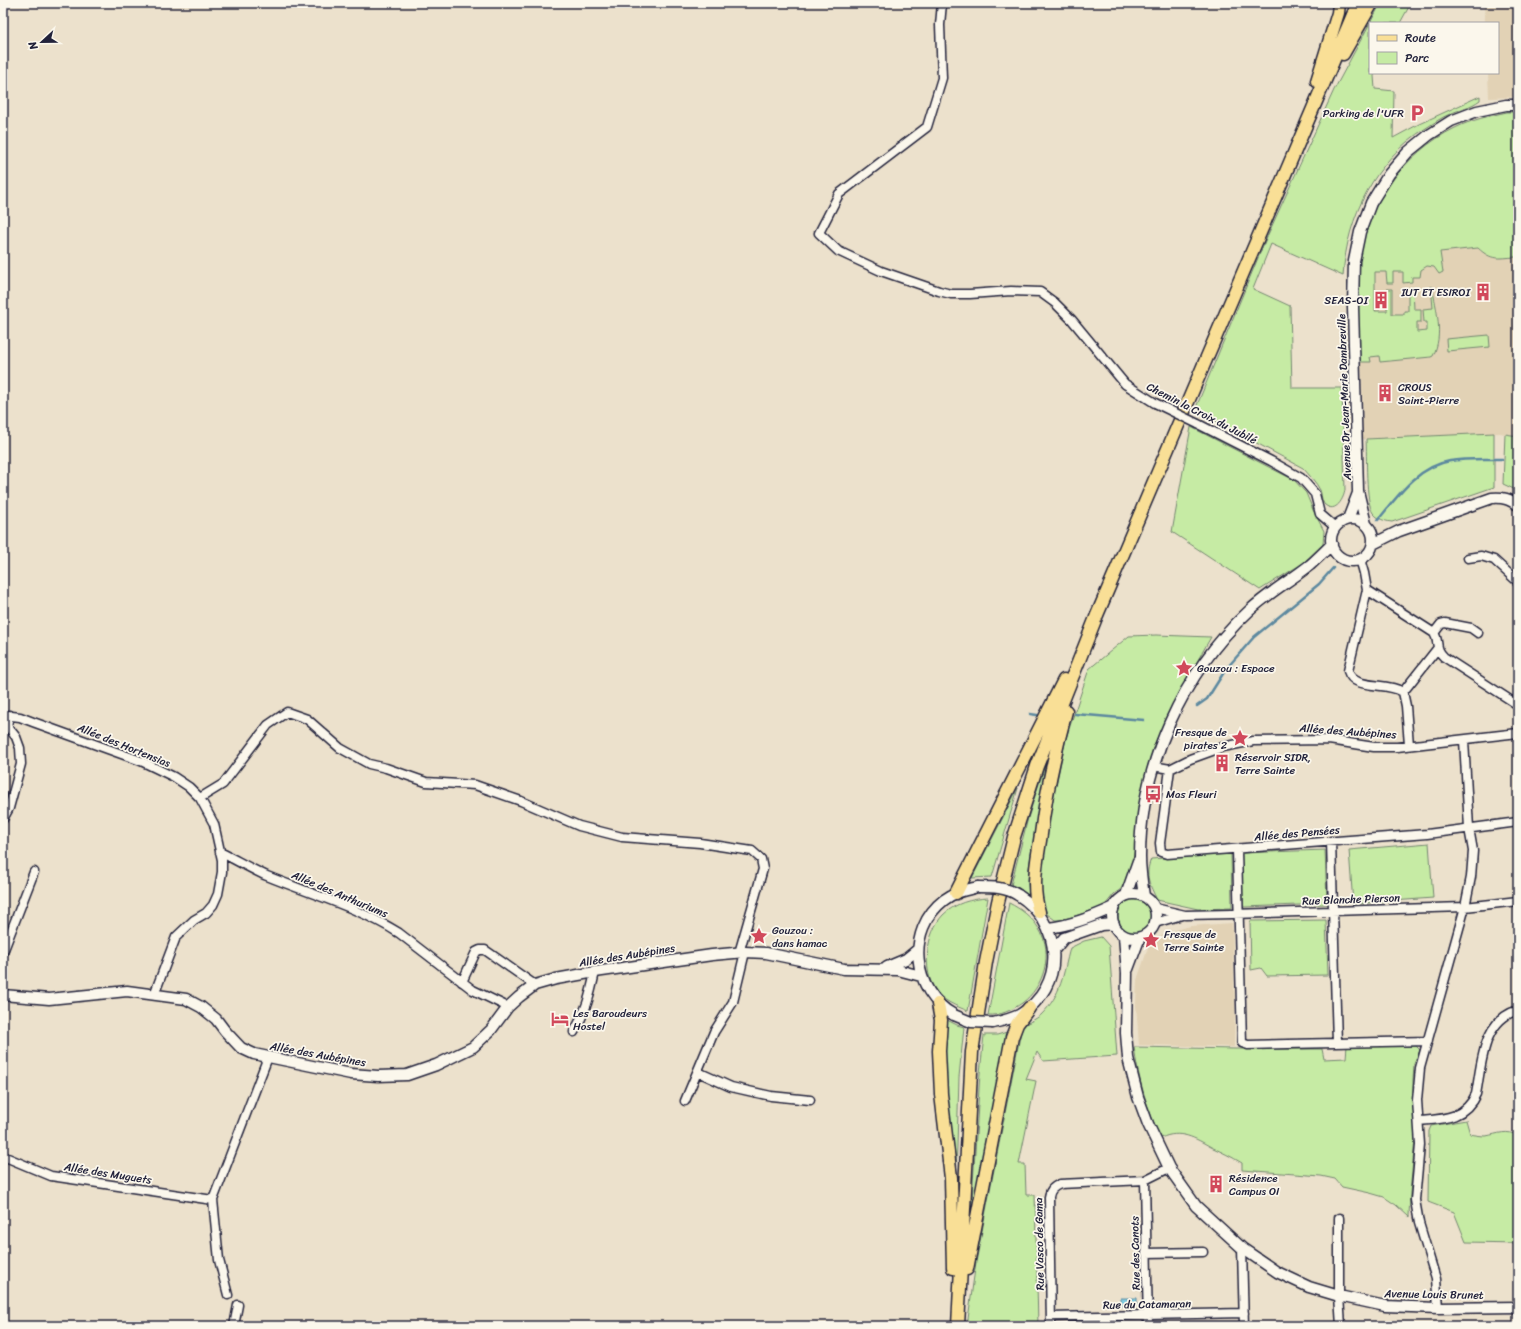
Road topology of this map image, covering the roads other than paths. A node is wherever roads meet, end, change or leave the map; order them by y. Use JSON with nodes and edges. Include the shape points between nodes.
{"nodes":[{"id":1,"x":942,"y":3,"type":"edge"},
{"id":2,"x":1339,"y":3,"type":"edge"},
{"id":3,"x":1358,"y":3,"type":"edge"},
{"id":4,"x":1372,"y":3,"type":"edge"},
{"id":5,"x":1518,"y":104,"type":"edge"},
{"id":6,"x":1297,"y":144,"type":"junction"},
{"id":7,"x":1358,"y":492,"type":"junction"},
{"id":8,"x":1518,"y":505,"type":"edge"},
{"id":9,"x":1348,"y":519,"type":"junction"},
{"id":10,"x":1335,"y":527,"type":"junction"},
{"id":11,"x":1368,"y":527,"type":"junction"},
{"id":12,"x":1399,"y":531,"type":"junction"},
{"id":13,"x":1332,"y":544,"type":"junction"},
{"id":14,"x":1373,"y":544,"type":"junction"},
{"id":15,"x":1338,"y":555,"type":"junction"},
{"id":16,"x":1468,"y":558,"type":"dead end"},
{"id":17,"x":1360,"y":559,"type":"junction"},
{"id":18,"x":1309,"y":565,"type":"junction"},
{"id":19,"x":1518,"y":582,"type":"edge"},
{"id":20,"x":1367,"y":590,"type":"junction"},
{"id":21,"x":1097,"y":615,"type":"junction"},
{"id":22,"x":1478,"y":632,"type":"dead end"},
{"id":23,"x":1434,"y":633,"type":"junction"},
{"id":24,"x":1437,"y":649,"type":"junction"},
{"id":25,"x":1077,"y":665,"type":"junction"},
{"id":26,"x":1403,"y":692,"type":"junction"},
{"id":27,"x":1518,"y":705,"type":"edge"},
{"id":28,"x":6,"y":715,"type":"edge"},
{"id":29,"x":1518,"y":733,"type":"edge"},
{"id":30,"x":1464,"y":740,"type":"junction"},
{"id":31,"x":1410,"y":746,"type":"junction"},
{"id":32,"x":1153,"y":766,"type":"junction"},
{"id":33,"x":1170,"y":769,"type":"junction"},
{"id":34,"x":200,"y":798,"type":"junction"},
{"id":35,"x":3,"y":818,"type":"edge"},
{"id":36,"x":1518,"y":822,"type":"edge"},
{"id":37,"x":1470,"y":828,"type":"junction"},
{"id":38,"x":1331,"y":842,"type":"junction"},
{"id":39,"x":1237,"y":850,"type":"junction"},
{"id":40,"x":220,"y":852,"type":"junction"},
{"id":41,"x":1140,"y":858,"type":"junction"},
{"id":42,"x":34,"y":872,"type":"dead end"},
{"id":43,"x":956,"y":893,"type":"junction"},
{"id":44,"x":1126,"y":895,"type":"junction"},
{"id":45,"x":1144,"y":896,"type":"junction"},
{"id":46,"x":1518,"y":901,"type":"edge"},
{"id":47,"x":1114,"y":907,"type":"junction"},
{"id":48,"x":1465,"y":907,"type":"junction"},
{"id":49,"x":1155,"y":908,"type":"junction"},
{"id":50,"x":1333,"y":911,"type":"junction"},
{"id":51,"x":1039,"y":912,"type":"junction"},
{"id":52,"x":1238,"y":914,"type":"junction"},
{"id":53,"x":1185,"y":915,"type":"junction"},
{"id":54,"x":1155,"y":922,"type":"junction"},
{"id":55,"x":1114,"y":924,"type":"junction"},
{"id":56,"x":1048,"y":928,"type":"junction"},
{"id":57,"x":1124,"y":936,"type":"junction"},
{"id":58,"x":1140,"y":937,"type":"junction"},
{"id":59,"x":917,"y":950,"type":"junction"},
{"id":60,"x":1054,"y":950,"type":"junction"},
{"id":61,"x":3,"y":952,"type":"edge"},
{"id":62,"x":742,"y":952,"type":"junction"},
{"id":63,"x":879,"y":970,"type":"junction"},
{"id":64,"x":595,"y":972,"type":"junction"},
{"id":65,"x":1127,"y":973,"type":"junction"},
{"id":66,"x":921,"y":976,"type":"junction"},
{"id":67,"x":462,"y":982,"type":"junction"},
{"id":68,"x":535,"y":985,"type":"junction"},
{"id":69,"x":3,"y":995,"type":"edge"},
{"id":70,"x":154,"y":995,"type":"junction"},
{"id":71,"x":938,"y":1004,"type":"junction"},
{"id":72,"x":508,"y":1007,"type":"junction"},
{"id":73,"x":1029,"y":1008,"type":"junction"},
{"id":74,"x":1518,"y":1010,"type":"edge"},
{"id":75,"x":574,"y":1032,"type":"dead end"},
{"id":76,"x":1428,"y":1041,"type":"junction"},
{"id":77,"x":1337,"y":1043,"type":"junction"},
{"id":78,"x":268,"y":1057,"type":"junction"},
{"id":79,"x":698,"y":1072,"type":"junction"},
{"id":80,"x":810,"y":1100,"type":"dead end"},
{"id":81,"x":685,"y":1101,"type":"dead end"},
{"id":82,"x":1418,"y":1121,"type":"junction"},
{"id":83,"x":3,"y":1156,"type":"edge"},
{"id":84,"x":1169,"y":1168,"type":"junction"},
{"id":85,"x":1145,"y":1180,"type":"junction"},
{"id":86,"x":213,"y":1200,"type":"junction"},
{"id":87,"x":1339,"y":1218,"type":"dead end"},
{"id":88,"x":1242,"y":1248,"type":"junction"},
{"id":89,"x":1203,"y":1252,"type":"dead end"},
{"id":90,"x":1146,"y":1253,"type":"junction"},
{"id":91,"x":228,"y":1295,"type":"dead end"},
{"id":92,"x":1339,"y":1296,"type":"junction"},
{"id":93,"x":238,"y":1305,"type":"dead end"},
{"id":94,"x":1518,"y":1307,"type":"edge"},
{"id":95,"x":1438,"y":1308,"type":"junction"},
{"id":96,"x":1244,"y":1313,"type":"junction"},
{"id":97,"x":1148,"y":1315,"type":"junction"},
{"id":98,"x":1051,"y":1322,"type":"edge"},
{"id":99,"x":234,"y":1326,"type":"edge"},
{"id":100,"x":958,"y":1326,"type":"edge"},
{"id":101,"x":1148,"y":1326,"type":"edge"},
{"id":102,"x":1244,"y":1326,"type":"edge"},
{"id":103,"x":1341,"y":1326,"type":"edge"}],
"edges":[{"from":1,"to":10,"type":"street","name":"Chemin la Croix du Jubilé","bridge":true,"via":[[942,78],[927,126],[839,194],[818,233],[838,251],[881,271],[939,291],[951,294],[1040,292],[1072,320],[1125,384],[1155,403],[1301,478],[1315,494],[1320,514]]},
{"from":2,"to":6,"type":"main road"},
{"from":3,"to":6,"type":"main road"},
{"from":4,"to":6,"type":"main road"},
{"from":5,"to":7,"type":"street","name":"Avenue Dr Jean-Marie Dambreville","via":[[1478,111],[1451,121],[1429,135],[1408,152],[1389,174],[1371,203],[1360,232],[1354,261]]},
{"from":6,"to":21,"type":"main road"},
{"from":7,"to":9,"type":"street","name":"Avenue Dr Jean-Marie Dambreville"},
{"from":7,"to":11,"type":"street","name":"Avenue Dr Jean-Marie Dambreville"},
{"from":8,"to":12,"type":"street","via":[[1501,497],[1492,498]]},
{"from":9,"to":10,"type":"street"},
{"from":9,"to":11,"type":"street","via":[[1357,519]]},
{"from":10,"to":13,"type":"street"},
{"from":11,"to":12,"type":"street","via":[[1380,531]]},
{"from":11,"to":14,"type":"street"},
{"from":12,"to":14,"type":"street"},
{"from":13,"to":15,"type":"street"},
{"from":13,"to":18,"type":"street"},
{"from":14,"to":17,"type":"street","via":[[1369,552]]},
{"from":15,"to":17,"type":"street","via":[[1347,560]]},
{"from":15,"to":18,"type":"street"},
{"from":16,"to":19,"type":"street","via":[[1481,556],[1494,560]]},
{"from":17,"to":20,"type":"street"},
{"from":18,"to":32,"type":"street","via":[[1261,600],[1215,647],[1174,712]]},
{"from":20,"to":23,"type":"street"},
{"from":20,"to":26,"type":"street","via":[[1348,671],[1349,676],[1358,683],[1387,686]]},
{"from":21,"to":25,"type":"main road"},
{"from":21,"to":43,"type":"main road"},
{"from":22,"to":23,"type":"street","via":[[1471,628],[1445,623]]},
{"from":23,"to":24,"type":"street","via":[[1437,637]]},
{"from":24,"to":26,"type":"street"},
{"from":24,"to":27,"type":"street","via":[[1444,657]]},
{"from":25,"to":51,"type":"main road","via":[[1045,803],[1034,878]]},
{"from":25,"to":100,"type":"main road","via":[[1037,766],[1014,837],[986,962],[972,1052]]},
{"from":26,"to":31,"type":"street"},
{"from":28,"to":34,"type":"street","name":"Allée des Hortensias","via":[[33,722],[141,761],[189,786]]},
{"from":28,"to":35,"type":"street","via":[[7,726],[16,737],[20,748],[21,764],[9,808]]},
{"from":29,"to":30,"type":"street","name":"Allée des Aubépines"},
{"from":30,"to":31,"type":"street","name":"Allée des Aubépines"},
{"from":30,"to":37,"type":"street"},
{"from":31,"to":33,"type":"street","name":"Allée des Aubépines","via":[[1374,747],[1328,740],[1253,741],[1223,747]]},
{"from":32,"to":33,"type":"street"},
{"from":32,"to":41,"type":"street","via":[[1144,814]]},
{"from":33,"to":39,"type":"street","name":"Allée des Pensées","via":[[1161,852],[1167,854]]},
{"from":34,"to":40,"type":"street","name":"Allée des Hortensias","via":[[214,824]]},
{"from":34,"to":62,"type":"street","via":[[223,784],[268,725],[286,712],[307,719],[340,748],[369,764],[426,782],[475,785],[579,826],[622,837],[700,842],[752,851],[761,859],[763,869]]},
{"from":36,"to":37,"type":"street","name":"Allée des Pensées"},
{"from":37,"to":38,"type":"street","name":"Allée des Pensées"},
{"from":37,"to":48,"type":"street","via":[[1473,850]]},
{"from":38,"to":39,"type":"street","name":"Allée des Pensées"},
{"from":38,"to":50,"type":"street"},
{"from":39,"to":52,"type":"street"},
{"from":40,"to":67,"type":"street","name":"Allée des Anthuriums","via":[[266,876],[349,907],[388,926]]},
{"from":40,"to":70,"type":"street","name":"Allée des Hortensias","via":[[222,872],[214,905],[176,937]]},
{"from":41,"to":44,"type":"street"},
{"from":41,"to":45,"type":"street"},
{"from":42,"to":61,"type":"street"},
{"from":43,"to":51,"type":"street","bridge":true,"via":[[992,886],[1018,895]]},
{"from":43,"to":59,"type":"street","via":[[933,910],[925,922]]},
{"from":44,"to":45,"type":"street"},
{"from":44,"to":47,"type":"street"},
{"from":45,"to":49,"type":"street"},
{"from":46,"to":48,"type":"street","name":"Rue Blanche Pierson"},
{"from":47,"to":55,"type":"street"},
{"from":47,"to":56,"type":"street","via":[[1065,926]]},
{"from":48,"to":50,"type":"street","name":"Rue Blanche Pierson"},
{"from":48,"to":76,"type":"street"},
{"from":49,"to":53,"type":"street","name":"Rue Blanche Pierson"},
{"from":49,"to":54,"type":"street"},
{"from":50,"to":52,"type":"street","name":"Rue Blanche Pierson"},
{"from":50,"to":77,"type":"street"},
{"from":51,"to":56,"type":"street"},
{"from":52,"to":53,"type":"street","name":"Rue Blanche Pierson"},
{"from":52,"to":77,"type":"street","via":[[1242,1043]]},
{"from":53,"to":54,"type":"street","name":"Rue Blanche Pierson"},
{"from":54,"to":58,"type":"street","via":[[1152,929]]},
{"from":55,"to":57,"type":"street"},
{"from":55,"to":60,"type":"street","via":[[1100,925],[1064,938]]},
{"from":56,"to":60,"type":"street"},
{"from":57,"to":58,"type":"street"},
{"from":57,"to":65,"type":"street","name":"Avenue Louis Brunet"},
{"from":58,"to":65,"type":"street","name":"Avenue Louis Brunet"},
{"from":59,"to":63,"type":"street","name":"Allée des Aubépines","via":[[906,959]]},
{"from":59,"to":66,"type":"street"},
{"from":60,"to":73,"type":"street","via":[[1051,976],[1042,994]]},
{"from":62,"to":63,"type":"street","name":"Allée des Aubépines","via":[[766,953],[844,969]]},
{"from":62,"to":64,"type":"street","name":"Allée des Aubépines"},
{"from":62,"to":79,"type":"street","via":[[733,1002],[714,1032]]},
{"from":63,"to":66,"type":"street","name":"Allée des Aubépines","via":[[898,970]]},
{"from":64,"to":68,"type":"street","name":"Allée des Aubépines","via":[[556,978]]},
{"from":64,"to":75,"type":"street","via":[[589,1000]]},
{"from":65,"to":84,"type":"street","name":"Avenue Louis Brunet","via":[[1128,1058],[1148,1124]]},
{"from":66,"to":71,"type":"street"},
{"from":67,"to":68,"type":"street","via":[[476,952],[485,950]]},
{"from":67,"to":72,"type":"street","name":"Allée des Anthuriums"},
{"from":68,"to":72,"type":"street","name":"Allée des Aubépines"},
{"from":69,"to":70,"type":"street","name":"Allée des Aubépines","via":[[49,999],[127,991]]},
{"from":70,"to":78,"type":"street","name":"Allée des Aubépines","via":[[186,999],[202,1007],[241,1048]]},
{"from":71,"to":73,"type":"street","bridge":true,"via":[[971,1022],[993,1023],[1007,1020]]},
{"from":71,"to":100,"type":"main road","via":[[941,1020],[941,1094],[951,1178]]},
{"from":72,"to":78,"type":"street","name":"Allée des Aubépines","via":[[491,1030],[473,1048],[406,1075],[351,1074]]},
{"from":73,"to":100,"type":"main road","via":[[1017,1024],[1012,1037]]},
{"from":74,"to":82,"type":"street","via":[[1502,1018],[1488,1037],[1476,1094],[1467,1109],[1453,1116]]},
{"from":76,"to":77,"type":"street"},
{"from":76,"to":82,"type":"street","via":[[1418,1080]]},
{"from":78,"to":86,"type":"street"},
{"from":79,"to":80,"type":"street","via":[[731,1087],[771,1096]]},
{"from":79,"to":81,"type":"street"},
{"from":82,"to":95,"type":"street","via":[[1420,1145],[1416,1213],[1436,1278]]},
{"from":83,"to":86,"type":"street","name":"Allée des Muguets","via":[[51,1176]]},
{"from":84,"to":85,"type":"street","name":"Rue Vasco de Gama"},
{"from":84,"to":88,"type":"street","name":"Avenue Louis Brunet","via":[[1196,1206]]},
{"from":85,"to":90,"type":"street","name":"Rue des Canots"},
{"from":85,"to":98,"type":"street","name":"Rue Vasco de Gama","via":[[1060,1184],[1050,1191]]},
{"from":86,"to":91,"type":"street","via":[[219,1260]]},
{"from":87,"to":92,"type":"street"},
{"from":88,"to":92,"type":"street","name":"Avenue Louis Brunet","via":[[1277,1272],[1309,1287]]},
{"from":88,"to":96,"type":"street"},
{"from":89,"to":90,"type":"street"},
{"from":90,"to":97,"type":"street","name":"Rue des Canots"},
{"from":92,"to":95,"type":"street","name":"Avenue Louis Brunet","via":[[1385,1306]]},
{"from":92,"to":103,"type":"street"},
{"from":93,"to":99,"type":"street"},
{"from":94,"to":95,"type":"street","name":"Avenue Louis Brunet"},
{"from":96,"to":97,"type":"street","name":"Rue du Catamaran"},
{"from":96,"to":102,"type":"street"},
{"from":97,"to":98,"type":"street","name":"Rue du Catamaran"},
{"from":97,"to":101,"type":"street","name":"Rue des Canots"}]}
